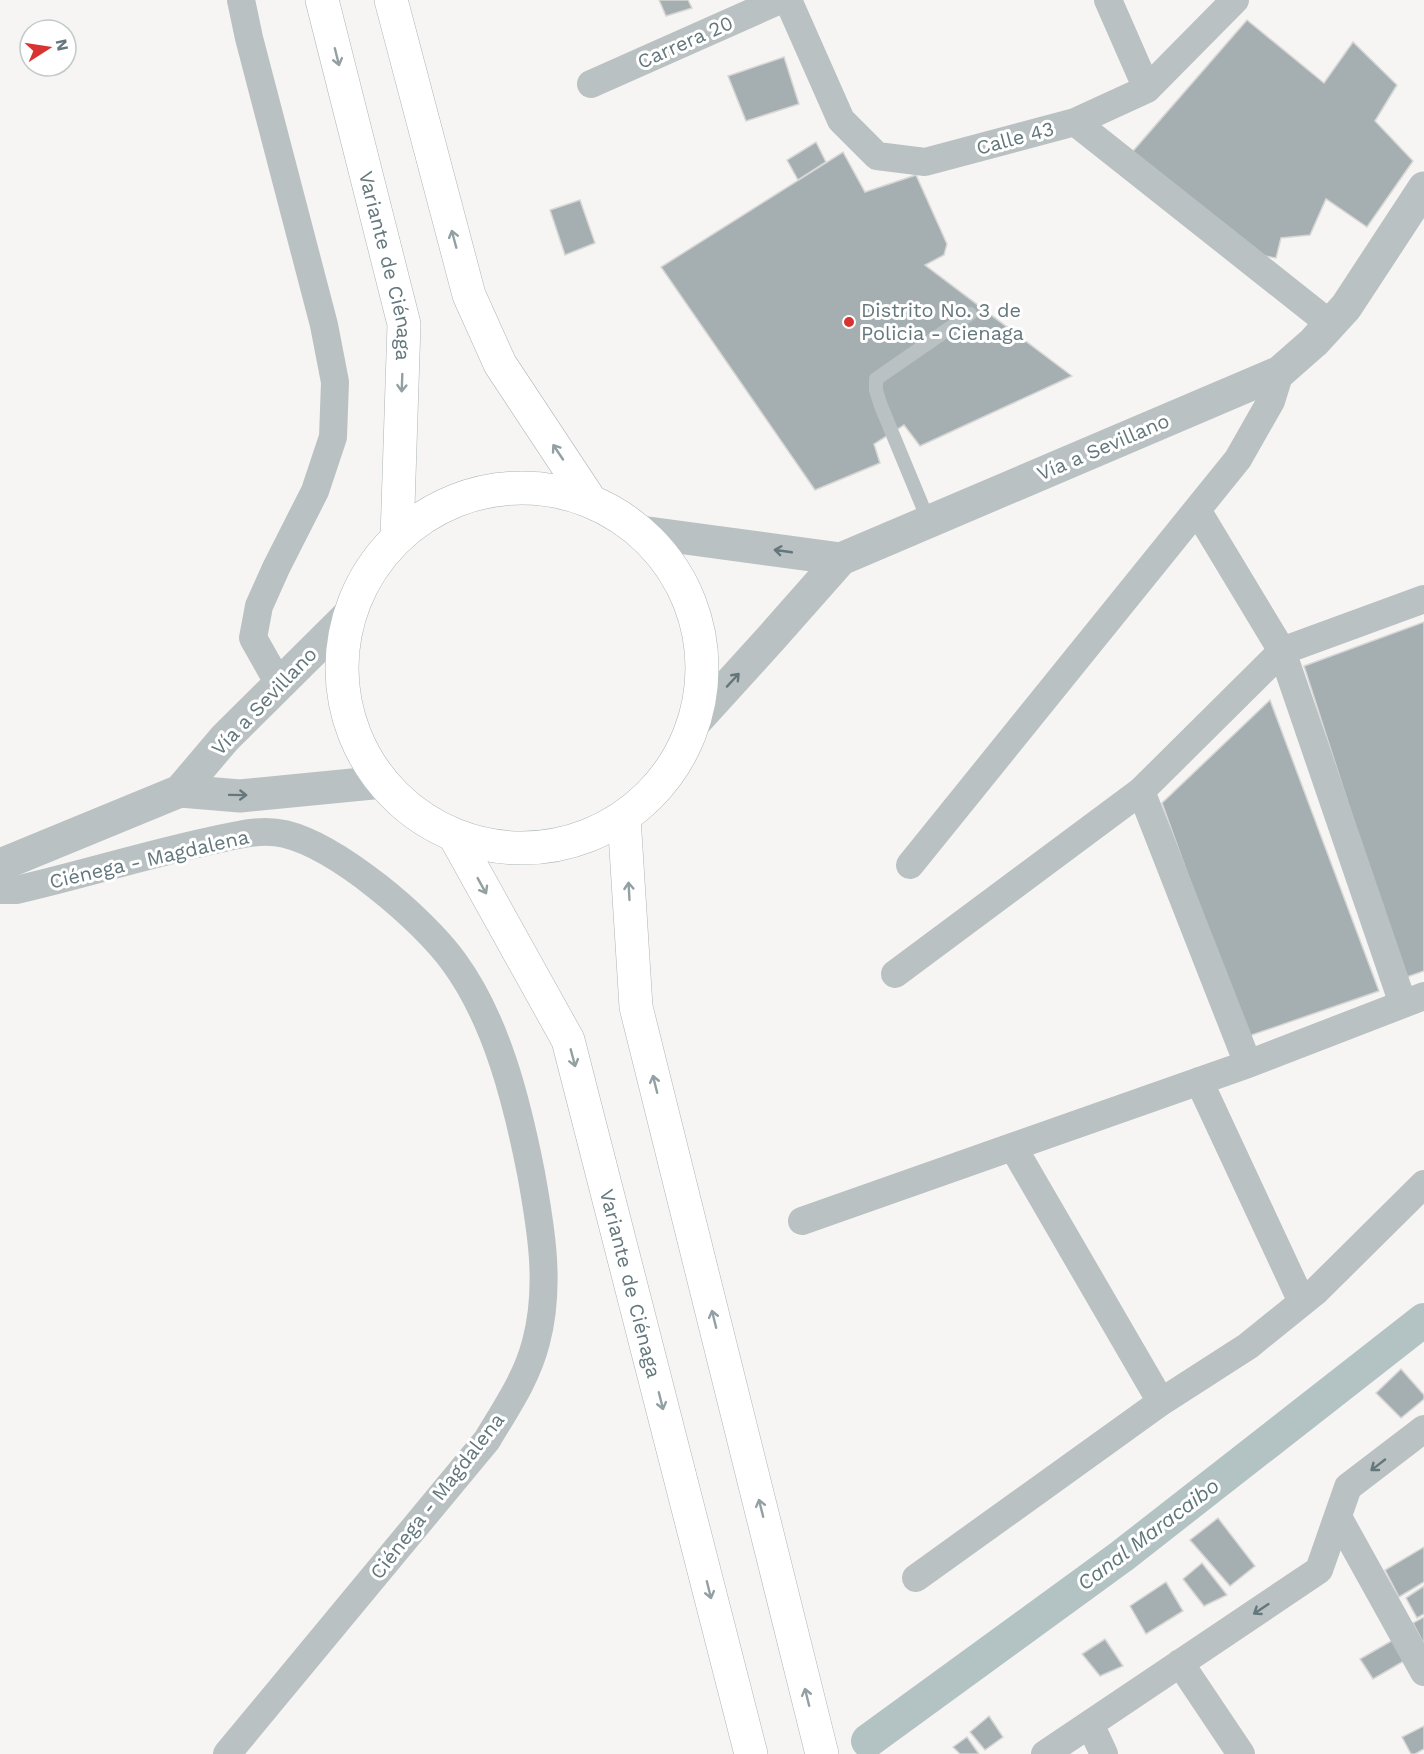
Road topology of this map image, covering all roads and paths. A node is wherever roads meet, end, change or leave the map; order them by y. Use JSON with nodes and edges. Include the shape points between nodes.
{"nodes":[{"id":1,"x":242,"y":0,"type":"edge"},
{"id":2,"x":322,"y":0,"type":"edge"},
{"id":3,"x":391,"y":0,"type":"edge"},
{"id":4,"x":780,"y":0,"type":"edge"},
{"id":5,"x":788,"y":0,"type":"edge"},
{"id":6,"x":1108,"y":0,"type":"edge"},
{"id":7,"x":1235,"y":0,"type":"edge"},
{"id":8,"x":591,"y":84,"type":"dead end"},
{"id":9,"x":1147,"y":89,"type":"junction"},
{"id":10,"x":1075,"y":122,"type":"junction"},
{"id":11,"x":1424,"y":188,"type":"edge"},
{"id":12,"x":969,"y":314,"type":"dead end"},
{"id":13,"x":1338,"y":315,"type":"junction"},
{"id":14,"x":1280,"y":372,"type":"junction"},
{"id":15,"x":590,"y":500,"type":"junction"},
{"id":16,"x":1197,"y":510,"type":"junction"},
{"id":17,"x":929,"y":522,"type":"junction"},
{"id":18,"x":641,"y":532,"type":"junction"},
{"id":19,"x":397,"y":538,"type":"junction"},
{"id":20,"x":841,"y":559,"type":"junction"},
{"id":21,"x":1424,"y":599,"type":"edge"},
{"id":22,"x":351,"y":613,"type":"junction"},
{"id":23,"x":1282,"y":651,"type":"junction"},
{"id":24,"x":279,"y":684,"type":"junction"},
{"id":25,"x":693,"y":723,"type":"junction"},
{"id":26,"x":383,"y":782,"type":"junction"},
{"id":27,"x":180,"y":791,"type":"junction"},
{"id":28,"x":1141,"y":791,"type":"junction"},
{"id":29,"x":624,"y":817,"type":"junction"},
{"id":30,"x":454,"y":834,"type":"junction"},
{"id":31,"x":0,"y":865,"type":"edge"},
{"id":32,"x":910,"y":865,"type":"dead end"},
{"id":33,"x":0,"y":890,"type":"edge"},
{"id":34,"x":895,"y":974,"type":"dead end"},
{"id":35,"x":1413,"y":1000,"type":"edge"},
{"id":36,"x":1248,"y":1064,"type":"junction"},
{"id":37,"x":1199,"y":1081,"type":"junction"},
{"id":38,"x":1013,"y":1147,"type":"junction"},
{"id":39,"x":1424,"y":1185,"type":"edge"},
{"id":40,"x":802,"y":1221,"type":"dead end"},
{"id":41,"x":1302,"y":1302,"type":"junction"},
{"id":42,"x":1161,"y":1401,"type":"junction"},
{"id":43,"x":1424,"y":1429,"type":"edge"},
{"id":44,"x":1338,"y":1516,"type":"junction"},
{"id":45,"x":916,"y":1578,"type":"dead end"},
{"id":46,"x":1180,"y":1663,"type":"junction"},
{"id":47,"x":1424,"y":1672,"type":"edge"},
{"id":48,"x":1090,"y":1724,"type":"junction"},
{"id":49,"x":227,"y":1754,"type":"edge"},
{"id":50,"x":751,"y":1754,"type":"edge"},
{"id":51,"x":822,"y":1754,"type":"edge"},
{"id":52,"x":1045,"y":1754,"type":"edge"},
{"id":53,"x":1104,"y":1754,"type":"edge"},
{"id":54,"x":1241,"y":1754,"type":"edge"}],
"edges":[{"from":1,"to":24,"type":"street","via":[[335,382],[333,437],[315,491],[259,606],[253,638]]},
{"from":2,"to":19,"type":"highway","name":"Variante de Ciénaga","one_way":true,"via":[[404,324]]},
{"from":15,"to":3,"type":"highway","one_way":true,"via":[[500,364],[469,295]]},
{"from":4,"to":8,"type":"street","name":"Carrera 20"},
{"from":5,"to":10,"type":"street","name":"Calle 43","via":[[841,120],[877,156],[925,162]]},
{"from":6,"to":9,"type":"street"},
{"from":7,"to":9,"type":"street","name":"Calle 43"},
{"from":9,"to":10,"type":"street","name":"Calle 43"},
{"from":10,"to":13,"type":"street"},
{"from":11,"to":13,"type":"street","name":"Vía a Sevillano"},
{"from":12,"to":17,"type":"lane","via":[[876,379],[881,406]]},
{"from":13,"to":14,"type":"street","name":"Vía a Sevillano"},
{"from":14,"to":16,"type":"street","via":[[1271,401],[1238,459]]},
{"from":14,"to":17,"type":"street","name":"Vía a Sevillano"},
{"from":15,"to":18,"type":"highway"},
{"from":15,"to":19,"type":"highway","via":[[562,491],[503,488],[446,504],[420,518]]},
{"from":16,"to":23,"type":"street"},
{"from":16,"to":32,"type":"street"},
{"from":17,"to":20,"type":"street","name":"Vía a Sevillano"},
{"from":20,"to":18,"type":"street","one_way":true},
{"from":18,"to":25,"type":"highway","via":[[678,578],[699,634],[702,664]]},
{"from":19,"to":22,"type":"highway","via":[[362,585]]},
{"from":25,"to":20,"type":"street","name":"Vía a Sevillano","one_way":true},
{"from":21,"to":23,"type":"street"},
{"from":22,"to":24,"type":"street","name":"Vía a Sevillano"},
{"from":22,"to":26,"type":"highway","via":[[342,672],[346,701],[366,757]]},
{"from":23,"to":28,"type":"street"},
{"from":23,"to":35,"type":"street"},
{"from":24,"to":27,"type":"street","name":"Vía a Sevillano"},
{"from":25,"to":29,"type":"highway","via":[[667,776]]},
{"from":27,"to":26,"type":"street","name":"Vía a Sevillano","one_way":true,"via":[[240,796]]},
{"from":26,"to":30,"type":"highway","via":[[428,821]]},
{"from":27,"to":31,"type":"street","name":"Vía a Sevillano"},
{"from":28,"to":34,"type":"street"},
{"from":28,"to":36,"type":"street"},
{"from":29,"to":30,"type":"highway","via":[[571,842],[542,848],[492,845]]},
{"from":51,"to":29,"type":"highway","one_way":true,"via":[[636,1007]]},
{"from":30,"to":50,"type":"highway","name":"Variante de Ciénaga","one_way":true,"via":[[568,1040]]},
{"from":33,"to":49,"type":"street","name":"Ciénega - Magdalena","via":[[16,890],[252,832],[282,833],[303,840],[333,855],[386,893],[454,962],[479,1003],[499,1052],[522,1130],[542,1230],[543,1295],[536,1341],[521,1384],[487,1440]]},
{"from":35,"to":36,"type":"street"},
{"from":36,"to":37,"type":"street"},
{"from":37,"to":38,"type":"street"},
{"from":37,"to":41,"type":"street"},
{"from":38,"to":40,"type":"street"},
{"from":38,"to":42,"type":"street"},
{"from":39,"to":41,"type":"street"},
{"from":41,"to":42,"type":"street","via":[[1248,1346]]},
{"from":42,"to":45,"type":"street"},
{"from":43,"to":44,"type":"street","one_way":true,"via":[[1348,1487]]},
{"from":44,"to":46,"type":"street","one_way":true,"via":[[1319,1570]]},
{"from":44,"to":47,"type":"street"},
{"from":46,"to":48,"type":"street"},
{"from":46,"to":54,"type":"street"},
{"from":48,"to":52,"type":"street"},
{"from":48,"to":53,"type":"street"}]}
